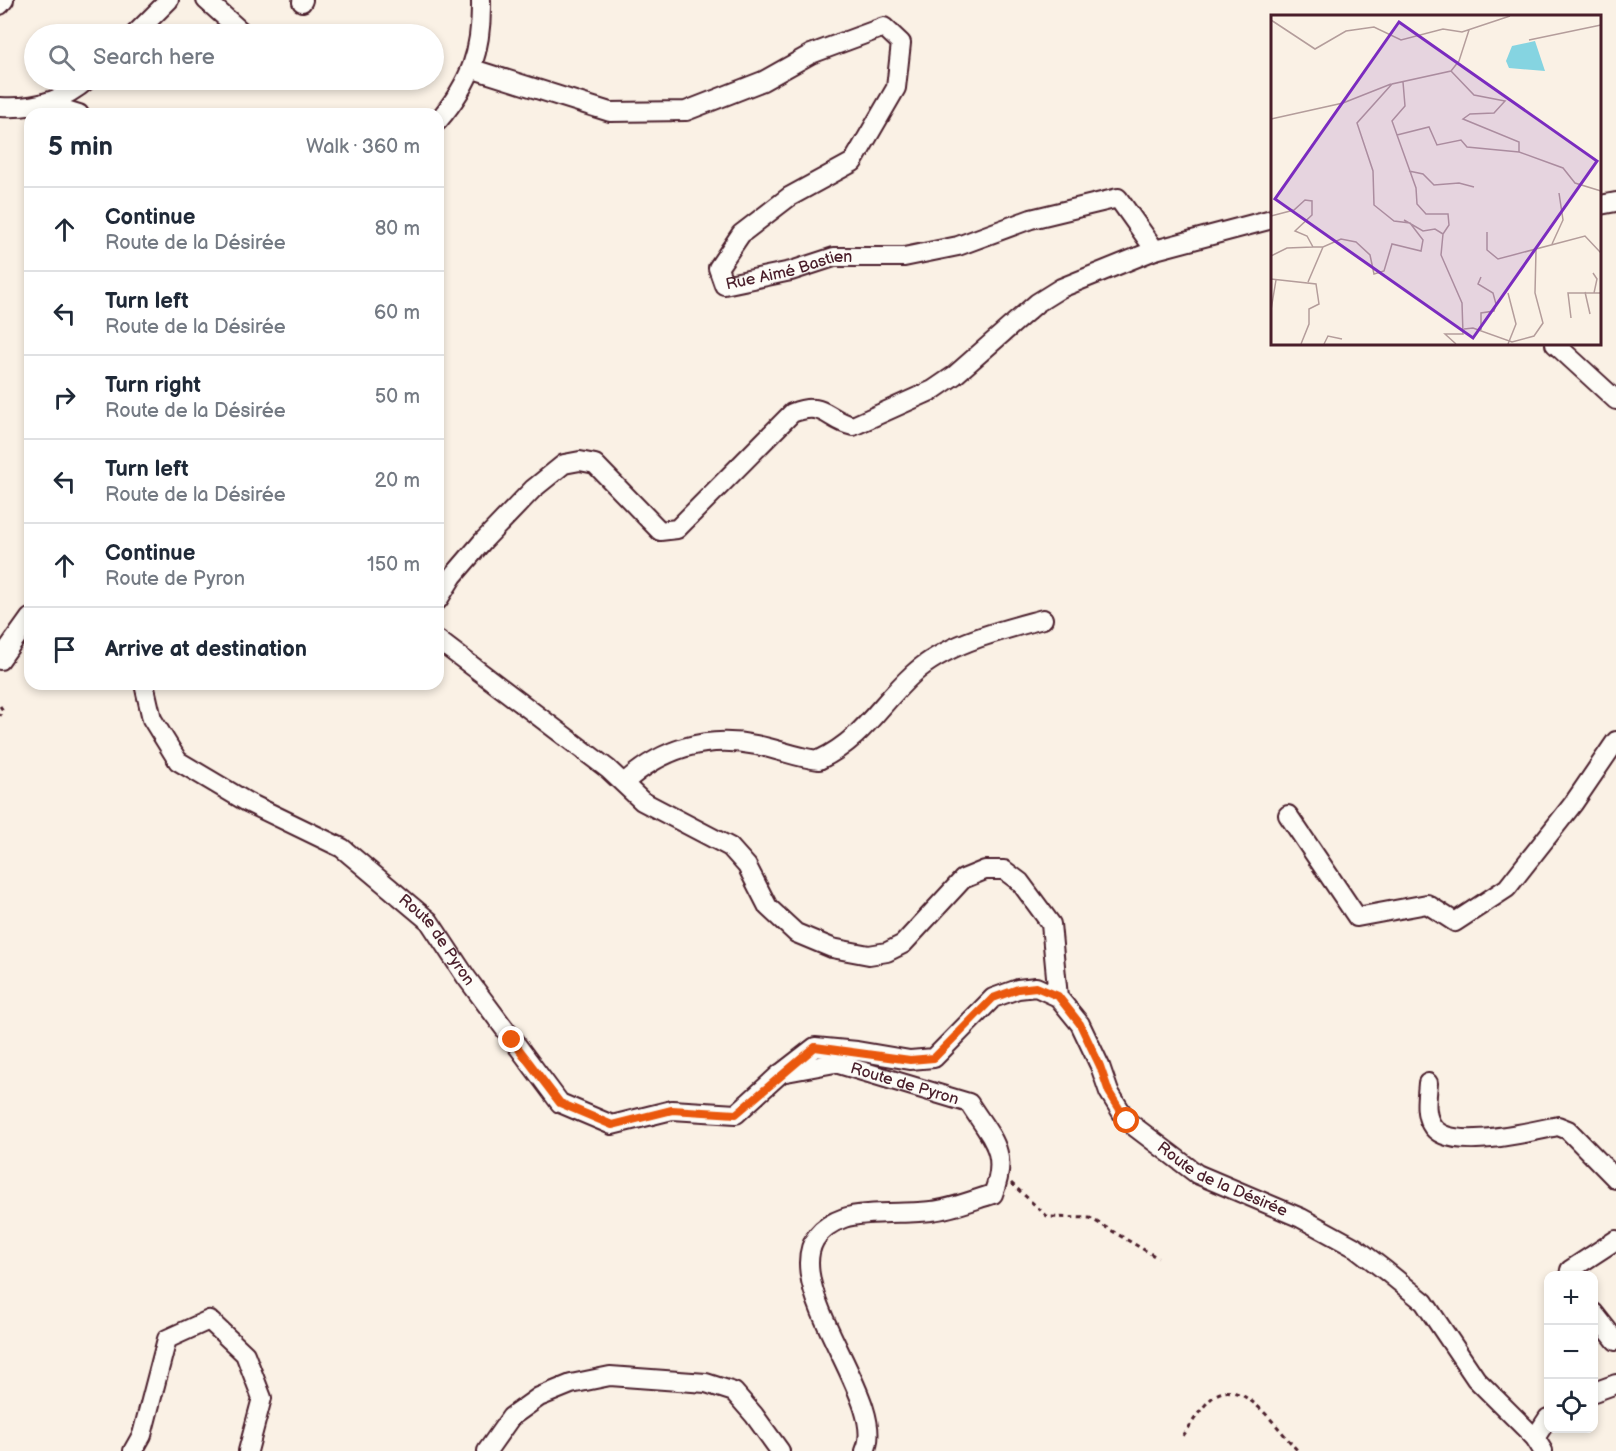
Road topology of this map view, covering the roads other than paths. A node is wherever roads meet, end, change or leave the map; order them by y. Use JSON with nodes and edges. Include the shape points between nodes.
{"nodes":[{"id":1,"x":4,"y":0,"type":"edge"},
{"id":2,"x":170,"y":0,"type":"edge"},
{"id":3,"x":206,"y":0,"type":"edge"},
{"id":4,"x":481,"y":0,"type":"edge"},
{"id":5,"x":0,"y":5,"type":"edge"},
{"id":6,"x":145,"y":24,"type":"edge"},
{"id":7,"x":233,"y":24,"type":"edge"},
{"id":8,"x":473,"y":69,"type":"junction"},
{"id":9,"x":73,"y":90,"type":"edge"},
{"id":10,"x":44,"y":103,"type":"junction"},
{"id":11,"x":0,"y":107,"type":"edge"},
{"id":12,"x":60,"y":108,"type":"edge"},
{"id":13,"x":444,"y":112,"type":"edge"},
{"id":14,"x":1616,"y":202,"type":"edge"},
{"id":15,"x":1601,"y":205,"type":"edge"},
{"id":16,"x":1271,"y":219,"type":"edge"},
{"id":17,"x":1155,"y":250,"type":"junction"},
{"id":18,"x":1556,"y":345,"type":"edge"},
{"id":19,"x":1616,"y":400,"type":"edge"},
{"id":20,"x":444,"y":590,"type":"edge"},
{"id":21,"x":1042,"y":619,"type":"dead end"},
{"id":22,"x":24,"y":626,"type":"edge"},
{"id":23,"x":444,"y":645,"type":"edge"},
{"id":24,"x":0,"y":660,"type":"edge"},
{"id":25,"x":145,"y":690,"type":"edge"},
{"id":26,"x":1616,"y":741,"type":"edge"},
{"id":27,"x":624,"y":783,"type":"junction"},
{"id":28,"x":1288,"y":815,"type":"dead end"},
{"id":29,"x":1058,"y":996,"type":"junction"},
{"id":30,"x":781,"y":1073,"type":"junction"},
{"id":31,"x":1428,"y":1083,"type":"dead end"},
{"id":32,"x":1616,"y":1179,"type":"edge"},
{"id":33,"x":1616,"y":1240,"type":"edge"},
{"id":34,"x":1570,"y":1271,"type":"edge"},
{"id":35,"x":1598,"y":1319,"type":"edge"},
{"id":36,"x":1616,"y":1341,"type":"edge"},
{"id":37,"x":1616,"y":1384,"type":"edge"},
{"id":38,"x":1598,"y":1390,"type":"edge"},
{"id":39,"x":1544,"y":1430,"type":"edge"},
{"id":40,"x":1539,"y":1445,"type":"edge"},
{"id":41,"x":133,"y":1451,"type":"edge"},
{"id":42,"x":248,"y":1451,"type":"edge"},
{"id":43,"x":487,"y":1451,"type":"edge"},
{"id":44,"x":780,"y":1451,"type":"edge"},
{"id":45,"x":864,"y":1451,"type":"edge"}],
"edges":[{"from":1,"to":5,"type":"street"},
{"from":2,"to":6,"type":"street"},
{"from":3,"to":7,"type":"street"},
{"from":4,"to":8,"type":"street"},
{"from":8,"to":13,"type":"street"},
{"from":8,"to":17,"type":"street","name":"Rue Aimé Bastien","via":[[610,112],[686,111],[763,81],[811,54],[884,27],[901,42],[896,88],[853,162],[789,197],[741,234],[718,268],[724,285],[834,257],[904,257],[958,246],[1031,219],[1119,198]]},
{"from":9,"to":10,"type":"street"},
{"from":10,"to":11,"type":"street","via":[[32,108]]},
{"from":10,"to":12,"type":"street"},
{"from":14,"to":15,"type":"street"},
{"from":16,"to":17,"type":"street"},
{"from":17,"to":20,"type":"street","via":[[1061,288],[1037,303],[933,390],[853,426],[828,412],[807,407],[792,413],[677,529],[660,531],[595,464],[564,464],[533,489],[483,541]]},
{"from":18,"to":19,"type":"street"},
{"from":21,"to":27,"type":"street","via":[[993,632],[944,654],[914,674],[859,735],[819,760],[756,745],[714,743],[678,748],[654,759]]},
{"from":22,"to":24,"type":"street"},
{"from":23,"to":27,"type":"street"},
{"from":25,"to":30,"type":"street","name":"Route de Pyron","via":[[152,719],[178,761],[247,802],[342,848],[429,921],[560,1103],[612,1125],[672,1110],[736,1114]]},
{"from":26,"to":28,"type":"street","via":[[1507,888],[1455,922],[1427,904],[1356,917]]},
{"from":27,"to":29,"type":"street","via":[[642,801],[730,847],[747,866],[768,907],[795,933],[832,948],[869,955],[903,944],[963,879],[984,870],[1004,870],[1020,882],[1051,924]]},
{"from":29,"to":30,"type":"street","via":[[1036,987],[993,998],[934,1058],[910,1060],[815,1047]]},
{"from":29,"to":40,"type":"street","name":"Route de la Désirée","via":[[1080,1024],[1109,1092],[1127,1121],[1197,1174],[1301,1218],[1356,1248],[1386,1271],[1424,1302],[1476,1379]]},
{"from":30,"to":45,"type":"street","name":"Route de Pyron","via":[[835,1063],[969,1103],[999,1149],[1001,1174],[993,1194],[933,1211],[845,1217],[825,1229],[811,1248],[811,1279],[821,1317],[855,1385],[870,1428]]},
{"from":31,"to":32,"type":"street","via":[[1426,1107],[1431,1125],[1441,1136],[1475,1140],[1558,1125],[1568,1130]]},
{"from":33,"to":34,"type":"street"},
{"from":35,"to":36,"type":"street"},
{"from":37,"to":38,"type":"street"},
{"from":39,"to":40,"type":"street"},
{"from":41,"to":42,"type":"street","via":[[142,1435],[167,1340],[209,1320],[245,1354],[262,1398]]},
{"from":43,"to":44,"type":"street","via":[[511,1417],[539,1397],[572,1384],[610,1376],[706,1383],[734,1392]]}]}
